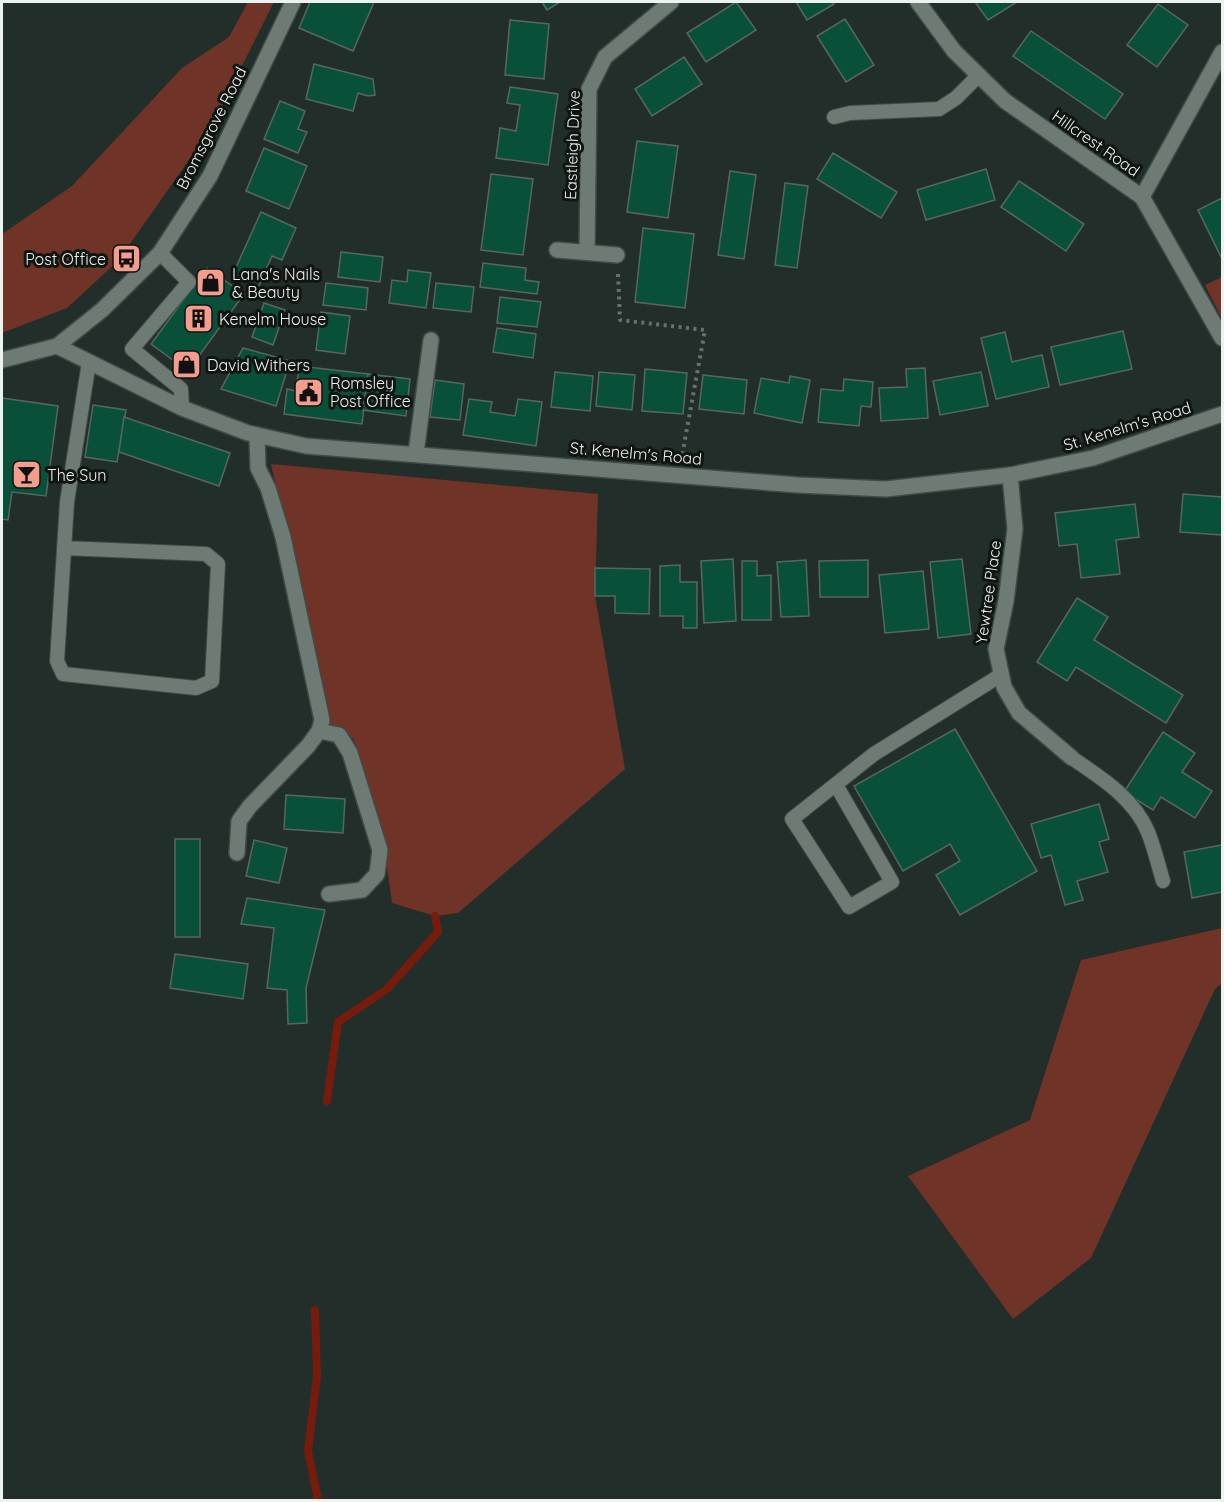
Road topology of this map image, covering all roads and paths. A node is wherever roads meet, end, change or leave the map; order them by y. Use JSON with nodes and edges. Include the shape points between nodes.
{"nodes":[{"id":1,"x":293,"y":2,"type":"edge"},
{"id":2,"x":671,"y":2,"type":"edge"},
{"id":3,"x":918,"y":2,"type":"edge"},
{"id":4,"x":1222,"y":52,"type":"edge"},
{"id":5,"x":979,"y":75,"type":"junction"},
{"id":6,"x":834,"y":117,"type":"dead end"},
{"id":7,"x":1142,"y":196,"type":"junction"},
{"id":8,"x":557,"y":250,"type":"dead end"},
{"id":9,"x":587,"y":252,"type":"junction"},
{"id":10,"x":160,"y":253,"type":"junction"},
{"id":11,"x":617,"y":255,"type":"joint"},
{"id":12,"x":1222,"y":338,"type":"edge"},
{"id":13,"x":431,"y":340,"type":"dead end"},
{"id":14,"x":57,"y":346,"type":"junction"},
{"id":15,"x":2,"y":360,"type":"edge"},
{"id":16,"x":89,"y":362,"type":"junction"},
{"id":17,"x":182,"y":408,"type":"junction"},
{"id":18,"x":1222,"y":414,"type":"edge"},
{"id":19,"x":257,"y":435,"type":"junction"},
{"id":20,"x":417,"y":453,"type":"junction"},
{"id":21,"x":679,"y":474,"type":"junction"},
{"id":22,"x":1010,"y":475,"type":"junction"},
{"id":23,"x":64,"y":548,"type":"junction"},
{"id":24,"x":1001,"y":675,"type":"junction"},
{"id":25,"x":319,"y":731,"type":"junction"},
{"id":26,"x":1072,"y":758,"type":"joint"},
{"id":27,"x":836,"y":785,"type":"junction"},
{"id":28,"x":237,"y":853,"type":"dead end"},
{"id":29,"x":1163,"y":881,"type":"dead end"},
{"id":30,"x":329,"y":894,"type":"dead end"}],
"edges":[{"from":1,"to":10,"type":"street","name":"Bromsgrove Road","via":[[210,176]]},
{"from":2,"to":9,"type":"street","name":"Eastleigh Drive","via":[[605,57],[589,89]]},
{"from":3,"to":5,"type":"street","name":"Hillcrest Road","via":[[954,51]]},
{"from":4,"to":7,"type":"street"},
{"from":5,"to":6,"type":"lane","via":[[939,109]]},
{"from":5,"to":7,"type":"street","name":"Hillcrest Road","via":[[1005,101]]},
{"from":7,"to":12,"type":"street","name":"Hillcrest Road"},
{"from":8,"to":9,"type":"street"},
{"from":9,"to":11,"type":"street"},
{"from":10,"to":14,"type":"street","name":"Bromsgrove Road","via":[[102,310]]},
{"from":10,"to":17,"type":"lane","via":[[189,282],[132,349],[181,389]]},
{"from":11,"to":21,"type":"path","via":[[620,320],[705,330]]},
{"from":13,"to":20,"type":"street"},
{"from":14,"to":15,"type":"street","name":"Bromsgrove Road"},
{"from":14,"to":16,"type":"street","name":"St. Kenelm's Road"},
{"from":16,"to":17,"type":"street","name":"St. Kenelm's Road"},
{"from":16,"to":23,"type":"lane","via":[[67,502]]},
{"from":17,"to":19,"type":"street","name":"St. Kenelm's Road"},
{"from":18,"to":22,"type":"street","name":"St. Kenelm's Road","via":[[1093,458]]},
{"from":19,"to":20,"type":"street","name":"St. Kenelm's Road","via":[[306,446]]},
{"from":19,"to":25,"type":"street","via":[[258,468],[283,537],[319,703]]},
{"from":20,"to":21,"type":"street","name":"St. Kenelm's Road"},
{"from":21,"to":22,"type":"street","name":"St. Kenelm's Road","via":[[885,489]]},
{"from":22,"to":24,"type":"street","name":"Yewtree Place","via":[[1016,529],[996,649]]},
{"from":23,"to":23,"type":"lane","via":[[57,661],[63,674],[196,688],[212,681],[218,564],[206,554]]},
{"from":24,"to":26,"type":"street","name":"Yewtree Place","via":[[1019,713]]},
{"from":24,"to":27,"type":"lane","via":[[874,754]]},
{"from":25,"to":28,"type":"street","via":[[249,806],[239,821]]},
{"from":25,"to":30,"type":"street","via":[[339,735],[350,753],[380,850],[377,874],[362,890]]},
{"from":26,"to":29,"type":"lane","via":[[1109,783],[1133,807],[1147,830]]},
{"from":27,"to":27,"type":"lane","via":[[792,819],[849,907],[892,882]]}]}
